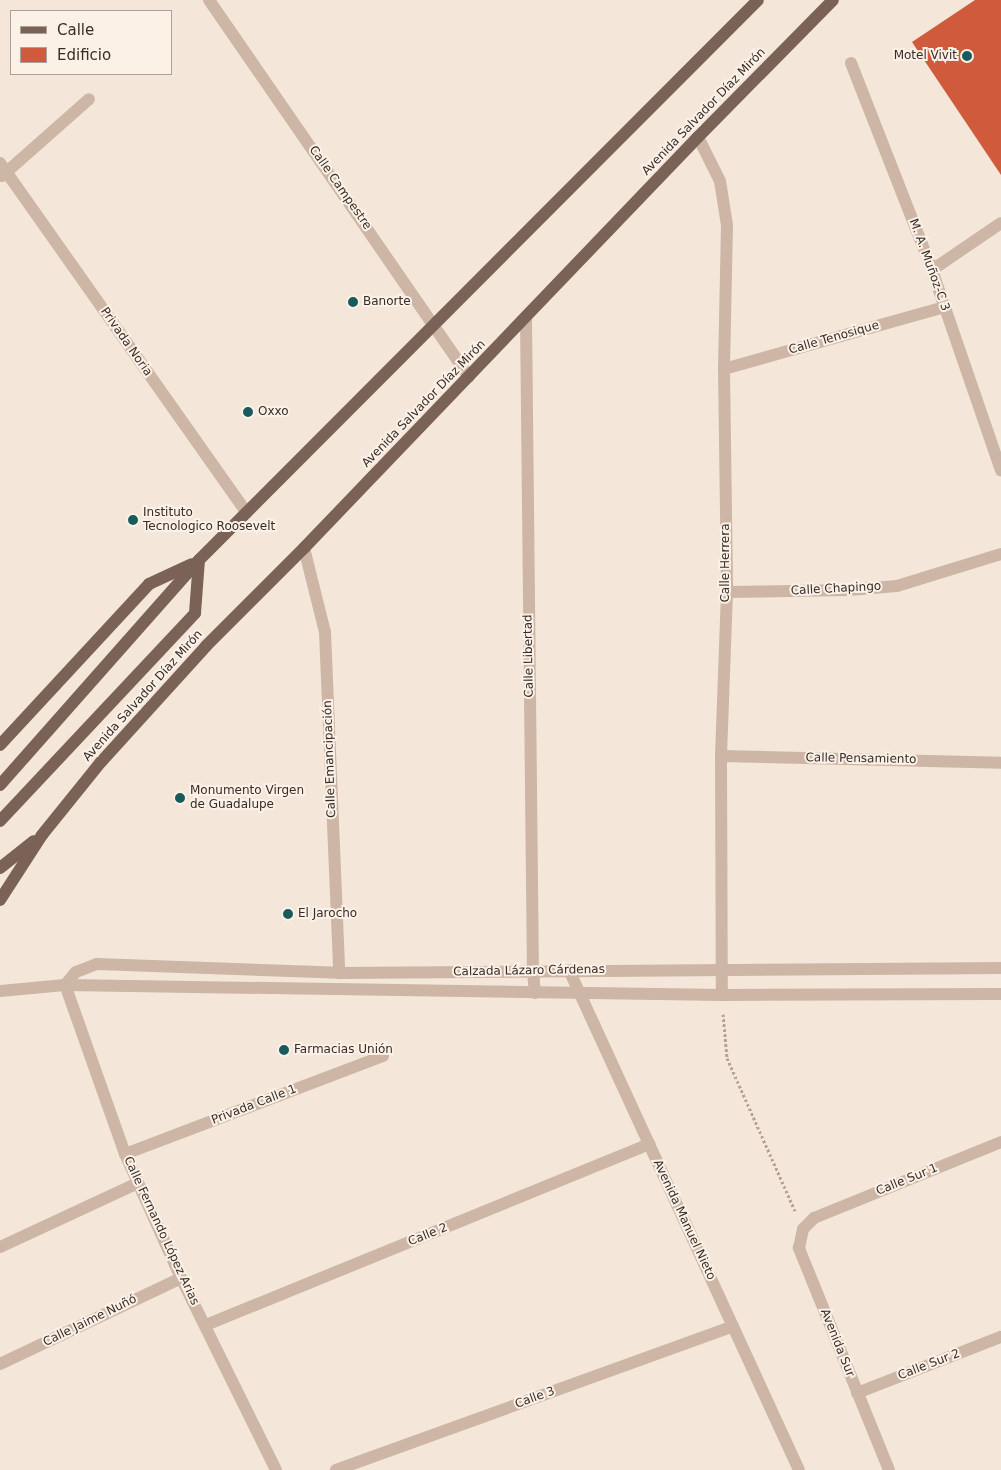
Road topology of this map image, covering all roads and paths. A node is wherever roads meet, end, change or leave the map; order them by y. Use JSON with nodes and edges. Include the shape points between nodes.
{"nodes":[{"id":1,"x":209,"y":0,"type":"edge"},
{"id":2,"x":758,"y":0,"type":"edge"},
{"id":3,"x":833,"y":0,"type":"edge"},
{"id":4,"x":851,"y":63,"type":"dead end"},
{"id":5,"x":89,"y":99,"type":"dead end"},
{"id":6,"x":698,"y":137,"type":"junction"},
{"id":7,"x":2,"y":171,"type":"edge"},
{"id":8,"x":1001,"y":224,"type":"edge"},
{"id":9,"x":932,"y":270,"type":"junction"},
{"id":10,"x":944,"y":307,"type":"junction"},
{"id":11,"x":526,"y":318,"type":"junction"},
{"id":12,"x":435,"y":325,"type":"junction"},
{"id":13,"x":724,"y":369,"type":"junction"},
{"id":14,"x":469,"y":377,"type":"junction"},
{"id":15,"x":1001,"y":470,"type":"edge"},
{"id":16,"x":246,"y":513,"type":"junction"},
{"id":17,"x":304,"y":548,"type":"junction"},
{"id":18,"x":1001,"y":554,"type":"edge"},
{"id":19,"x":199,"y":560,"type":"junction"},
{"id":20,"x":727,"y":592,"type":"junction"},
{"id":21,"x":0,"y":745,"type":"edge"},
{"id":22,"x":721,"y":756,"type":"junction"},
{"id":23,"x":1001,"y":763,"type":"edge"},
{"id":24,"x":0,"y":785,"type":"edge"},
{"id":25,"x":0,"y":821,"type":"edge"},
{"id":26,"x":42,"y":834,"type":"junction"},
{"id":27,"x":0,"y":868,"type":"edge"},
{"id":28,"x":0,"y":900,"type":"edge"},
{"id":29,"x":1001,"y":968,"type":"edge"},
{"id":30,"x":569,"y":970,"type":"junction"},
{"id":31,"x":533,"y":971,"type":"junction"},
{"id":32,"x":720,"y":971,"type":"junction"},
{"id":33,"x":339,"y":973,"type":"junction"},
{"id":34,"x":65,"y":985,"type":"junction"},
{"id":35,"x":0,"y":991,"type":"edge"},
{"id":36,"x":535,"y":993,"type":"junction"},
{"id":37,"x":580,"y":994,"type":"junction"},
{"id":38,"x":1001,"y":994,"type":"edge"},
{"id":39,"x":722,"y":995,"type":"junction"},
{"id":40,"x":383,"y":1056,"type":"dead end"},
{"id":41,"x":1001,"y":1142,"type":"edge"},
{"id":42,"x":649,"y":1144,"type":"junction"},
{"id":43,"x":125,"y":1154,"type":"junction"},
{"id":44,"x":138,"y":1182,"type":"junction"},
{"id":45,"x":803,"y":1229,"type":"junction"},
{"id":46,"x":0,"y":1247,"type":"edge"},
{"id":47,"x":181,"y":1278,"type":"junction"},
{"id":48,"x":206,"y":1325,"type":"junction"},
{"id":49,"x":733,"y":1326,"type":"junction"},
{"id":50,"x":1001,"y":1336,"type":"edge"},
{"id":51,"x":0,"y":1364,"type":"edge"},
{"id":52,"x":857,"y":1393,"type":"junction"},
{"id":53,"x":276,"y":1470,"type":"edge"},
{"id":54,"x":336,"y":1470,"type":"edge"},
{"id":55,"x":799,"y":1470,"type":"edge"},
{"id":56,"x":889,"y":1470,"type":"edge"}],
"edges":[{"from":1,"to":12,"type":"street","name":"Calle Campestre"},
{"from":2,"to":12,"type":"main road"},
{"from":3,"to":6,"type":"main road","name":"Avenida Salvador Díaz Mirón"},
{"from":4,"to":9,"type":"street","name":"M. A. Muñoz-C 3"},
{"from":5,"to":7,"type":"street"},
{"from":6,"to":11,"type":"main road","name":"Avenida Salvador Díaz Mirón"},
{"from":6,"to":13,"type":"street","name":"Calle Herrera","via":[[720,181],[727,225]]},
{"from":7,"to":16,"type":"street","name":"Privada Noria"},
{"from":8,"to":9,"type":"street"},
{"from":9,"to":10,"type":"street","name":"M. A. Muñoz-C 3"},
{"from":10,"to":13,"type":"street","name":"Calle Tenosique"},
{"from":10,"to":15,"type":"street","name":"M. A. Muñoz-C 3"},
{"from":11,"to":14,"type":"main road","name":"Avenida Salvador Díaz Mirón"},
{"from":11,"to":31,"type":"street","name":"Calle Libertad"},
{"from":12,"to":14,"type":"street","name":"Calle Campestre"},
{"from":12,"to":16,"type":"main road"},
{"from":13,"to":20,"type":"street","name":"Calle Herrera"},
{"from":14,"to":17,"type":"main road","name":"Avenida Salvador Díaz Mirón"},
{"from":16,"to":19,"type":"main road"},
{"from":17,"to":26,"type":"main road","name":"Avenida Salvador Díaz Mirón","via":[[206,646],[101,762]]},
{"from":17,"to":33,"type":"street","name":"Calle Emancipación","via":[[324,632]]},
{"from":18,"to":20,"type":"street","name":"Calle Chapingo","via":[[897,586]]},
{"from":19,"to":21,"type":"main road","via":[[149,584]]},
{"from":19,"to":24,"type":"main road"},
{"from":19,"to":25,"type":"main road","via":[[195,613]]},
{"from":20,"to":22,"type":"street","name":"Calle Herrera"},
{"from":22,"to":23,"type":"street","name":"Calle Pensamiento"},
{"from":22,"to":32,"type":"street","name":"Calle Herrera"},
{"from":26,"to":27,"type":"main road","name":"Avenida Salvador Díaz Mirón"},
{"from":26,"to":28,"type":"main road","name":"Avenida Salvador Díaz Mirón"},
{"from":29,"to":32,"type":"street","name":"Calzada Lázaro Cárdenas"},
{"from":30,"to":31,"type":"street","name":"Calzada Lázaro Cárdenas"},
{"from":30,"to":32,"type":"street","name":"Calzada Lázaro Cárdenas"},
{"from":30,"to":37,"type":"street","name":"Avenida Manuel Nieto"},
{"from":31,"to":33,"type":"street","name":"Calzada Lázaro Cárdenas"},
{"from":31,"to":36,"type":"street","name":"Calle Libertad"},
{"from":32,"to":39,"type":"street","name":"Calle Herrera"},
{"from":33,"to":34,"type":"street","name":"Calzada Lázaro Cárdenas","via":[[97,964],[76,972]]},
{"from":34,"to":35,"type":"street","name":"Calzada Lázaro Cárdenas"},
{"from":34,"to":36,"type":"street","name":"Calzada Lázaro Cárdenas"},
{"from":34,"to":43,"type":"street","name":"Calle Fernando López Arias"},
{"from":36,"to":37,"type":"street","name":"Calzada Lázaro Cárdenas"},
{"from":37,"to":39,"type":"street","name":"Calzada Lázaro Cárdenas"},
{"from":37,"to":42,"type":"street","name":"Avenida Manuel Nieto"},
{"from":38,"to":39,"type":"street","name":"Calzada Lázaro Cárdenas"},
{"from":39,"to":45,"type":"path","via":[[727,1058]]},
{"from":40,"to":43,"type":"street","name":"Privada Calle 1"},
{"from":41,"to":45,"type":"street","name":"Calle Sur 1","via":[[814,1218]]},
{"from":42,"to":48,"type":"street","name":"Calle 2"},
{"from":42,"to":49,"type":"street","name":"Avenida Manuel Nieto"},
{"from":43,"to":44,"type":"street","name":"Calle Fernando López Arias"},
{"from":44,"to":46,"type":"street"},
{"from":44,"to":47,"type":"street","name":"Calle Fernando López Arias"},
{"from":45,"to":52,"type":"street","name":"Avenida Sur","via":[[799,1248]]},
{"from":47,"to":48,"type":"street","name":"Calle Fernando López Arias"},
{"from":47,"to":51,"type":"street","name":"Calle Jaime Nuñó"},
{"from":48,"to":53,"type":"street","name":"Calle Fernando López Arias"},
{"from":49,"to":54,"type":"street","name":"Calle 3"},
{"from":49,"to":55,"type":"street","name":"Avenida Manuel Nieto"},
{"from":50,"to":52,"type":"street","name":"Calle Sur 2"},
{"from":52,"to":56,"type":"street","name":"Avenida Sur"}]}
